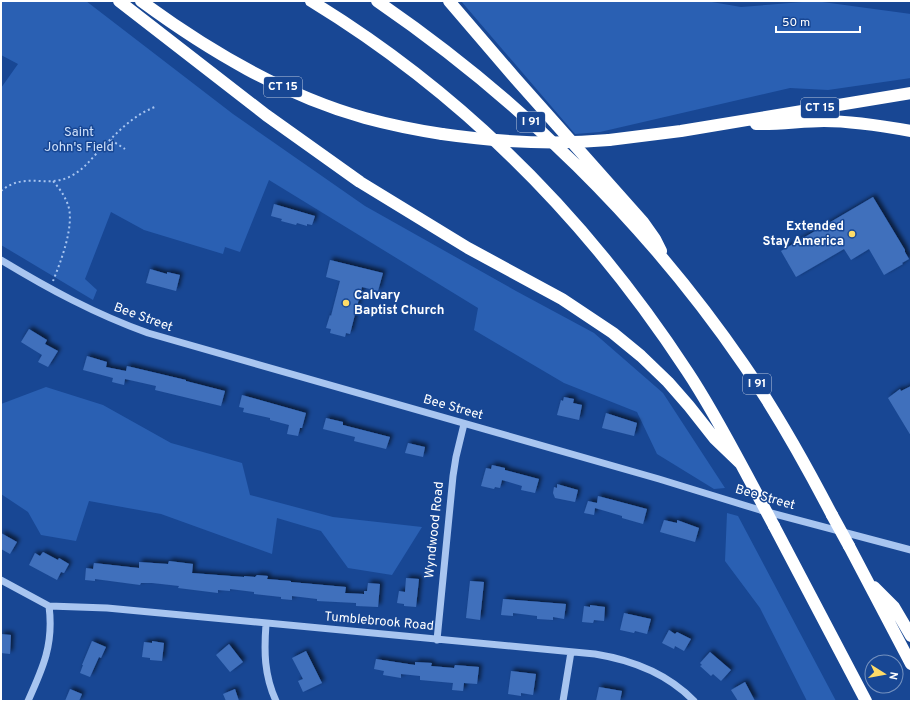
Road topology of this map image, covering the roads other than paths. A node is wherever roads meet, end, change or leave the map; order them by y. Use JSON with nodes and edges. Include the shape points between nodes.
{"nodes":[{"id":1,"x":119,"y":1,"type":"edge"},
{"id":2,"x":141,"y":1,"type":"edge"},
{"id":3,"x":311,"y":1,"type":"edge"},
{"id":4,"x":377,"y":1,"type":"edge"},
{"id":5,"x":449,"y":1,"type":"edge"},
{"id":6,"x":911,"y":93,"type":"edge"},
{"id":7,"x":729,"y":123,"type":"junction"},
{"id":8,"x":911,"y":131,"type":"edge"},
{"id":9,"x":1,"y":260,"type":"edge"},
{"id":10,"x":666,"y":263,"type":"junction"},
{"id":11,"x":464,"y":424,"type":"junction"},
{"id":12,"x":741,"y":464,"type":"junction"},
{"id":13,"x":911,"y":550,"type":"edge"},
{"id":14,"x":1,"y":580,"type":"edge"},
{"id":15,"x":867,"y":581,"type":"junction"},
{"id":16,"x":49,"y":606,"type":"junction"},
{"id":17,"x":266,"y":624,"type":"junction"},
{"id":18,"x":911,"y":636,"type":"edge"},
{"id":19,"x":437,"y":640,"type":"junction"},
{"id":20,"x":571,"y":652,"type":"junction"},
{"id":21,"x":911,"y":664,"type":"edge"},
{"id":22,"x":28,"y":701,"type":"edge"},
{"id":23,"x":276,"y":701,"type":"edge"},
{"id":24,"x":563,"y":701,"type":"edge"},
{"id":25,"x":694,"y":701,"type":"edge"},
{"id":26,"x":866,"y":701,"type":"edge"}],
"edges":[{"from":1,"to":12,"type":"highway","via":[[272,119],[360,182],[468,248],[562,299],[613,333],[668,382],[715,439]]},
{"from":2,"to":7,"type":"highway","number":"CT 15","bridge":true,"via":[[191,36],[265,79],[324,104],[391,124],[488,140],[565,143],[609,140]]},
{"from":3,"to":12,"type":"highway","via":[[372,41],[440,92],[550,194],[606,259],[664,338],[696,385]]},
{"from":4,"to":10,"type":"highway","number":"I 91","via":[[475,74],[530,121],[597,186]]},
{"from":5,"to":10,"type":"highway","via":[[643,222],[655,239]]},
{"from":6,"to":7,"type":"highway","number":"CT 15"},
{"from":7,"to":8,"type":"highway","via":[[836,121]]},
{"from":9,"to":11,"type":"street","name":"Bee Street","via":[[98,314],[154,335]]},
{"from":10,"to":15,"type":"highway","number":"I 91","bridge":true,"via":[[745,366],[793,442]]},
{"from":11,"to":13,"type":"street","name":"Bee Street","via":[[760,510]]},
{"from":11,"to":19,"type":"street","name":"Wyndwood Road","via":[[453,476]]},
{"from":12,"to":26,"type":"highway","bridge":true},
{"from":14,"to":16,"type":"street"},
{"from":15,"to":18,"type":"highway","via":[[894,607]]},
{"from":15,"to":21,"type":"highway","number":"I 91"},
{"from":16,"to":17,"type":"street","name":"Tumblebrook Road","via":[[107,608]]},
{"from":16,"to":22,"type":"street","via":[[51,621],[47,653]]},
{"from":17,"to":19,"type":"street","name":"Tumblebrook Road"},
{"from":17,"to":23,"type":"street","via":[[266,670],[270,689]]},
{"from":19,"to":20,"type":"street","name":"Tumblebrook Road"},
{"from":20,"to":24,"type":"street"},
{"from":20,"to":25,"type":"street","name":"Tumblebrook Road","via":[[614,657],[647,668],[677,686]]}]}
